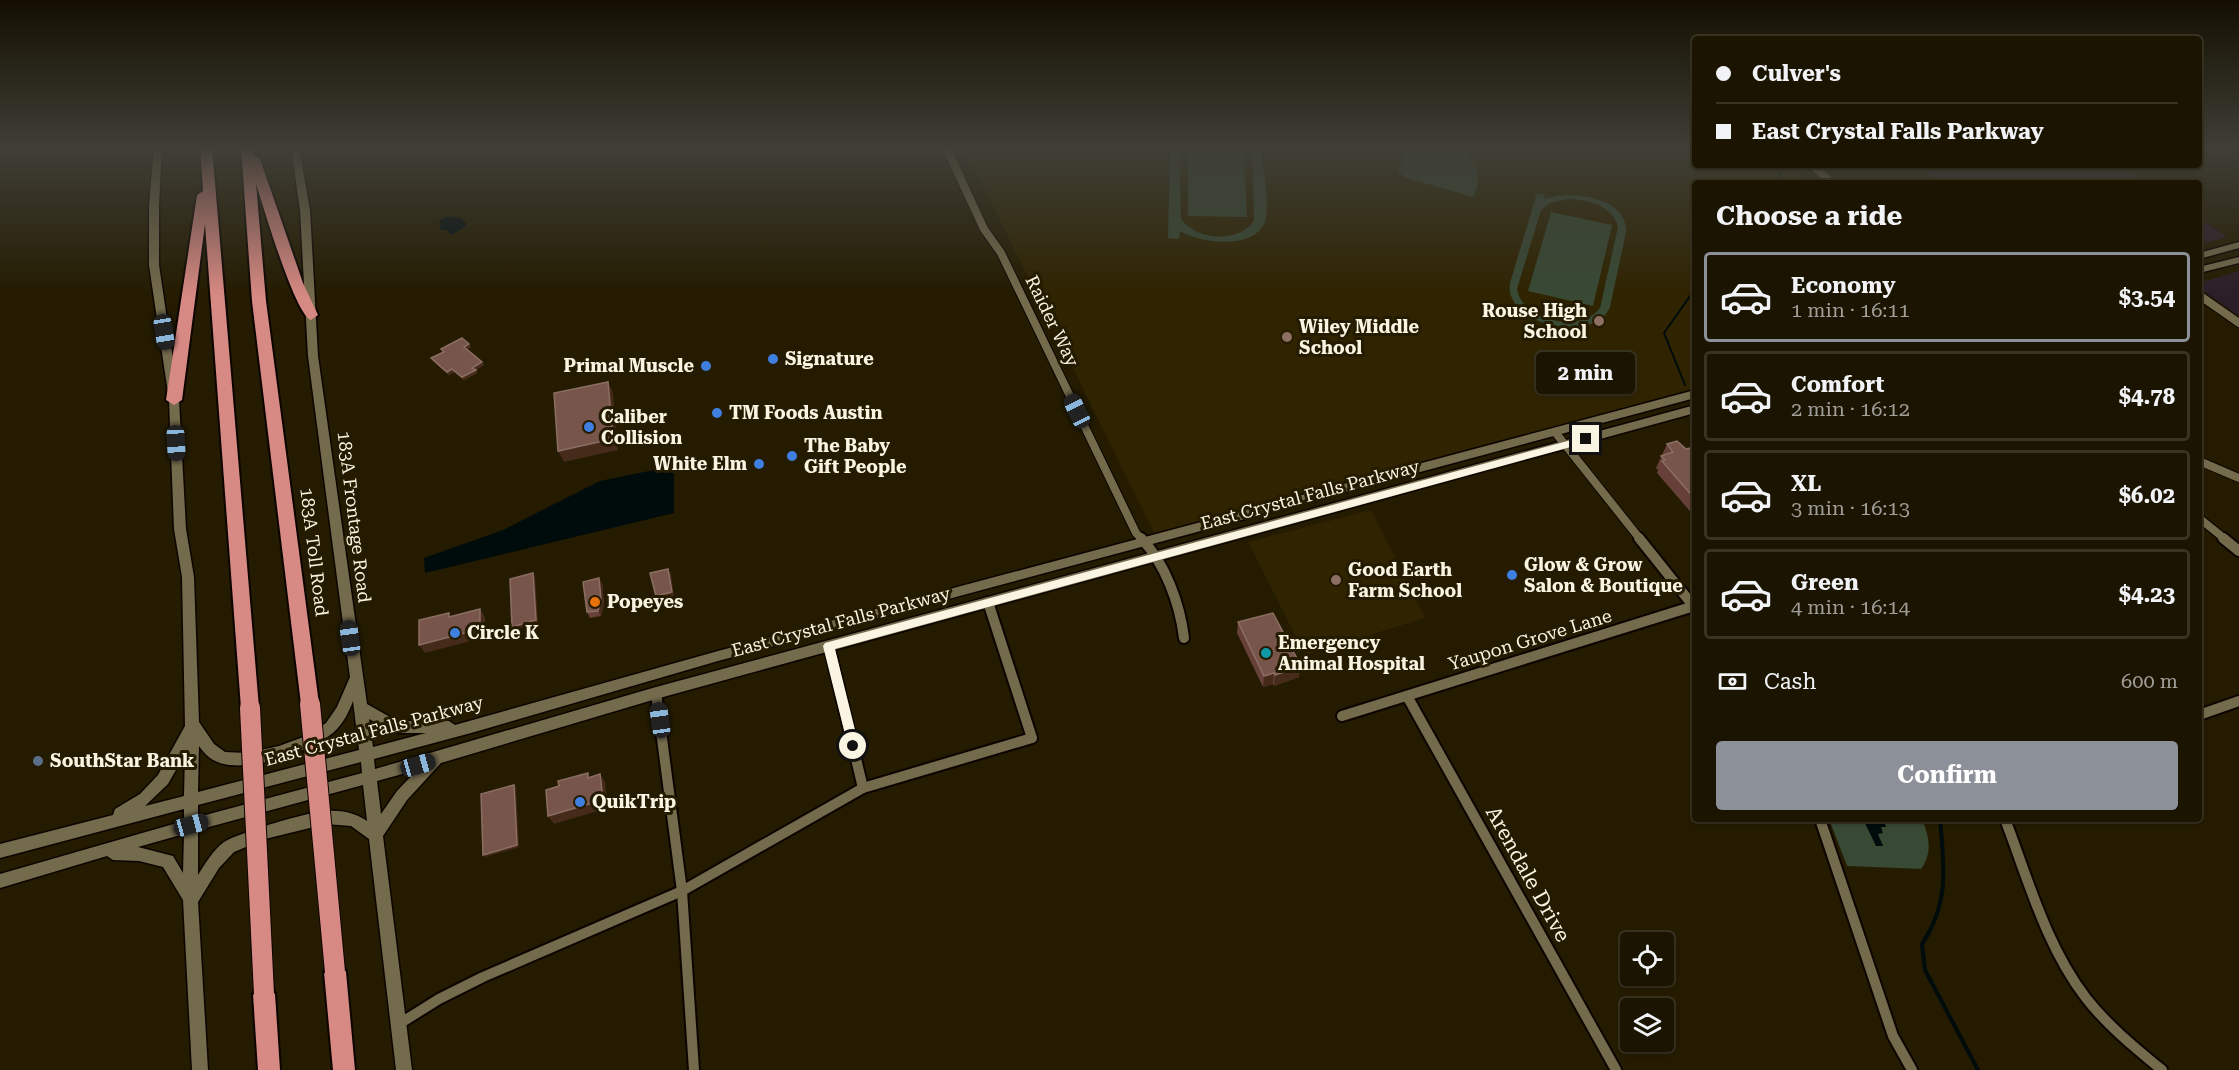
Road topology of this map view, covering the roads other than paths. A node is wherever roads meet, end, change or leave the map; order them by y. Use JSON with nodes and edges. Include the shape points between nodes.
{"nodes":[{"id":1,"x":155,"y":197,"type":"edge"},
{"id":2,"x":203,"y":197,"type":"edge"},
{"id":3,"x":211,"y":197,"type":"edge"},
{"id":4,"x":252,"y":197,"type":"edge"},
{"id":5,"x":266,"y":197,"type":"edge"},
{"id":6,"x":303,"y":197,"type":"edge"},
{"id":7,"x":969,"y":197,"type":"edge"},
{"id":8,"x":2239,"y":245,"type":"edge"},
{"id":9,"x":2202,"y":255,"type":"edge"},
{"id":10,"x":2239,"y":260,"type":"edge"},
{"id":11,"x":2202,"y":269,"type":"edge"},
{"id":12,"x":2202,"y":297,"type":"edge"},
{"id":13,"x":311,"y":315,"type":"junction"},
{"id":14,"x":2239,"y":323,"type":"edge"},
{"id":15,"x":1692,"y":395,"type":"edge"},
{"id":16,"x":174,"y":400,"type":"junction"},
{"id":17,"x":1692,"y":410,"type":"edge"},
{"id":18,"x":1555,"y":432,"type":"junction"},
{"id":19,"x":1566,"y":445,"type":"junction"},
{"id":20,"x":2202,"y":461,"type":"edge"},
{"id":21,"x":2239,"y":466,"type":"edge"},
{"id":22,"x":2237,"y":477,"type":"edge"},
{"id":23,"x":1364,"y":484,"type":"junction"},
{"id":24,"x":1373,"y":498,"type":"junction"},
{"id":25,"x":2202,"y":520,"type":"edge"},
{"id":26,"x":1148,"y":542,"type":"junction"},
{"id":27,"x":2239,"y":551,"type":"edge"},
{"id":28,"x":1154,"y":557,"type":"junction"},
{"id":29,"x":983,"y":587,"type":"junction"},
{"id":30,"x":988,"y":602,"type":"junction"},
{"id":31,"x":1692,"y":604,"type":"edge"},
{"id":32,"x":1692,"y":608,"type":"edge"},
{"id":33,"x":824,"y":629,"type":"junction"},
{"id":34,"x":1184,"y":638,"type":"dead end"},
{"id":35,"x":829,"y":646,"type":"junction"},
{"id":36,"x":357,"y":678,"type":"junction"},
{"id":37,"x":657,"y":693,"type":"junction"},
{"id":38,"x":1407,"y":696,"type":"junction"},
{"id":39,"x":2239,"y":701,"type":"edge"},
{"id":40,"x":362,"y":707,"type":"junction"},
{"id":41,"x":2202,"y":714,"type":"edge"},
{"id":42,"x":1342,"y":716,"type":"dead end"},
{"id":43,"x":192,"y":724,"type":"junction"},
{"id":44,"x":471,"y":727,"type":"junction"},
{"id":45,"x":367,"y":754,"type":"junction"},
{"id":46,"x":440,"y":758,"type":"junction"},
{"id":47,"x":369,"y":778,"type":"junction"},
{"id":48,"x":863,"y":788,"type":"junction"},
{"id":49,"x":191,"y":799,"type":"junction"},
{"id":50,"x":1821,"y":822,"type":"edge"},
{"id":51,"x":2006,"y":822,"type":"edge"},
{"id":52,"x":98,"y":824,"type":"junction"},
{"id":53,"x":191,"y":825,"type":"junction"},
{"id":54,"x":376,"y":835,"type":"junction"},
{"id":55,"x":0,"y":851,"type":"edge"},
{"id":56,"x":100,"y":853,"type":"junction"},
{"id":57,"x":0,"y":880,"type":"edge"},
{"id":58,"x":682,"y":891,"type":"junction"},
{"id":59,"x":190,"y":900,"type":"junction"},
{"id":60,"x":399,"y":1024,"type":"junction"},
{"id":61,"x":200,"y":1070,"type":"edge"},
{"id":62,"x":269,"y":1070,"type":"edge"},
{"id":63,"x":344,"y":1070,"type":"edge"},
{"id":64,"x":405,"y":1070,"type":"edge"},
{"id":65,"x":694,"y":1070,"type":"edge"},
{"id":66,"x":1616,"y":1070,"type":"edge"},
{"id":67,"x":1912,"y":1070,"type":"edge"},
{"id":68,"x":2162,"y":1070,"type":"edge"}],
"edges":[{"from":1,"to":16,"type":"main road","via":[[154,265]]},
{"from":2,"to":16,"type":"highway"},
{"from":3,"to":62,"type":"highway","bridge":true,"via":[[250,708]]},
{"from":4,"to":63,"type":"highway","name":"183A Toll Road","bridge":true,"via":[[259,301],[310,704]]},
{"from":5,"to":13,"type":"highway"},
{"from":6,"to":13,"type":"main road","name":"183A Frontage Road"},
{"from":7,"to":26,"type":"street","name":"Raider Way","via":[[1001,253],[1136,533]]},
{"from":8,"to":9,"type":"main road"},
{"from":10,"to":11,"type":"main road"},
{"from":12,"to":14,"type":"street"},
{"from":13,"to":36,"type":"main road","name":"183A Frontage Road","via":[[324,442]]},
{"from":15,"to":18,"type":"main road","name":"East Crystal Falls Parkway"},
{"from":16,"to":43,"type":"main road","via":[[180,530],[188,576]]},
{"from":17,"to":19,"type":"main road","name":"East Crystal Falls Parkway"},
{"from":18,"to":19,"type":"street"},
{"from":18,"to":23,"type":"main road","name":"East Crystal Falls Parkway"},
{"from":19,"to":24,"type":"main road","name":"East Crystal Falls Parkway"},
{"from":19,"to":31,"type":"street"},
{"from":20,"to":22,"type":"street"},
{"from":21,"to":22,"type":"street"},
{"from":23,"to":24,"type":"main road"},
{"from":23,"to":26,"type":"main road","name":"East Crystal Falls Parkway"},
{"from":24,"to":28,"type":"main road","name":"East Crystal Falls Parkway"},
{"from":25,"to":27,"type":"street"},
{"from":26,"to":28,"type":"street","name":"Raider Way"},
{"from":26,"to":29,"type":"main road","name":"East Crystal Falls Parkway"},
{"from":28,"to":30,"type":"main road","name":"East Crystal Falls Parkway"},
{"from":28,"to":34,"type":"street","name":"Raider Way","via":[[1183,620]]},
{"from":29,"to":30,"type":"main road"},
{"from":29,"to":33,"type":"main road","name":"East Crystal Falls Parkway"},
{"from":30,"to":35,"type":"main road","name":"East Crystal Falls Parkway"},
{"from":30,"to":48,"type":"street","via":[[1032,738]]},
{"from":32,"to":38,"type":"street","name":"Yaupon Grove Lane"},
{"from":33,"to":35,"type":"main road"},
{"from":33,"to":44,"type":"main road","name":"East Crystal Falls Parkway"},
{"from":35,"to":37,"type":"main road","name":"East Crystal Falls Parkway"},
{"from":35,"to":48,"type":"street"},
{"from":36,"to":40,"type":"main road","name":"183A Frontage Road"},
{"from":36,"to":43,"type":"main road","via":[[333,725],[320,737],[281,751],[242,760],[224,759],[207,748]]},
{"from":37,"to":46,"type":"main road","name":"East Crystal Falls Parkway"},
{"from":37,"to":58,"type":"street"},
{"from":38,"to":42,"type":"street","name":"Yaupon Grove Lane"},
{"from":38,"to":66,"type":"street","name":"Arendale Drive"},
{"from":39,"to":41,"type":"street"},
{"from":40,"to":44,"type":"main road","via":[[395,727]]},
{"from":40,"to":45,"type":"main road","name":"183A Frontage Road"},
{"from":43,"to":49,"type":"main road"},
{"from":43,"to":52,"type":"main road","via":[[175,763],[157,789],[128,810]]},
{"from":44,"to":45,"type":"main road","name":"East Crystal Falls Parkway"},
{"from":45,"to":47,"type":"main road","name":"183A Frontage Road"},
{"from":45,"to":49,"type":"main road","name":"East Crystal Falls Parkway"},
{"from":46,"to":47,"type":"main road","name":"East Crystal Falls Parkway"},
{"from":46,"to":54,"type":"main road","via":[[410,784]]},
{"from":47,"to":53,"type":"main road","name":"East Crystal Falls Parkway"},
{"from":47,"to":54,"type":"main road","name":"183A Frontage Road"},
{"from":48,"to":58,"type":"street"},
{"from":49,"to":52,"type":"main road","name":"East Crystal Falls Parkway"},
{"from":49,"to":53,"type":"main road"},
{"from":50,"to":67,"type":"street","via":[[1893,1036]]},
{"from":51,"to":68,"type":"street","via":[[2039,912],[2068,973],[2118,1033]]},
{"from":52,"to":55,"type":"main road","name":"East Crystal Falls Parkway"},
{"from":53,"to":56,"type":"main road","name":"East Crystal Falls Parkway"},
{"from":53,"to":59,"type":"main road"},
{"from":54,"to":59,"type":"main road","via":[[354,820],[326,817],[264,833],[229,847]]},
{"from":54,"to":60,"type":"main road","name":"183A Frontage Road"},
{"from":56,"to":57,"type":"main road","name":"East Crystal Falls Parkway"},
{"from":56,"to":59,"type":"main road","via":[[139,854],[168,861]]},
{"from":58,"to":60,"type":"street","via":[[483,977]]},
{"from":58,"to":65,"type":"street"},
{"from":59,"to":61,"type":"main road"},
{"from":60,"to":64,"type":"main road","name":"183A Frontage Road"}]}
